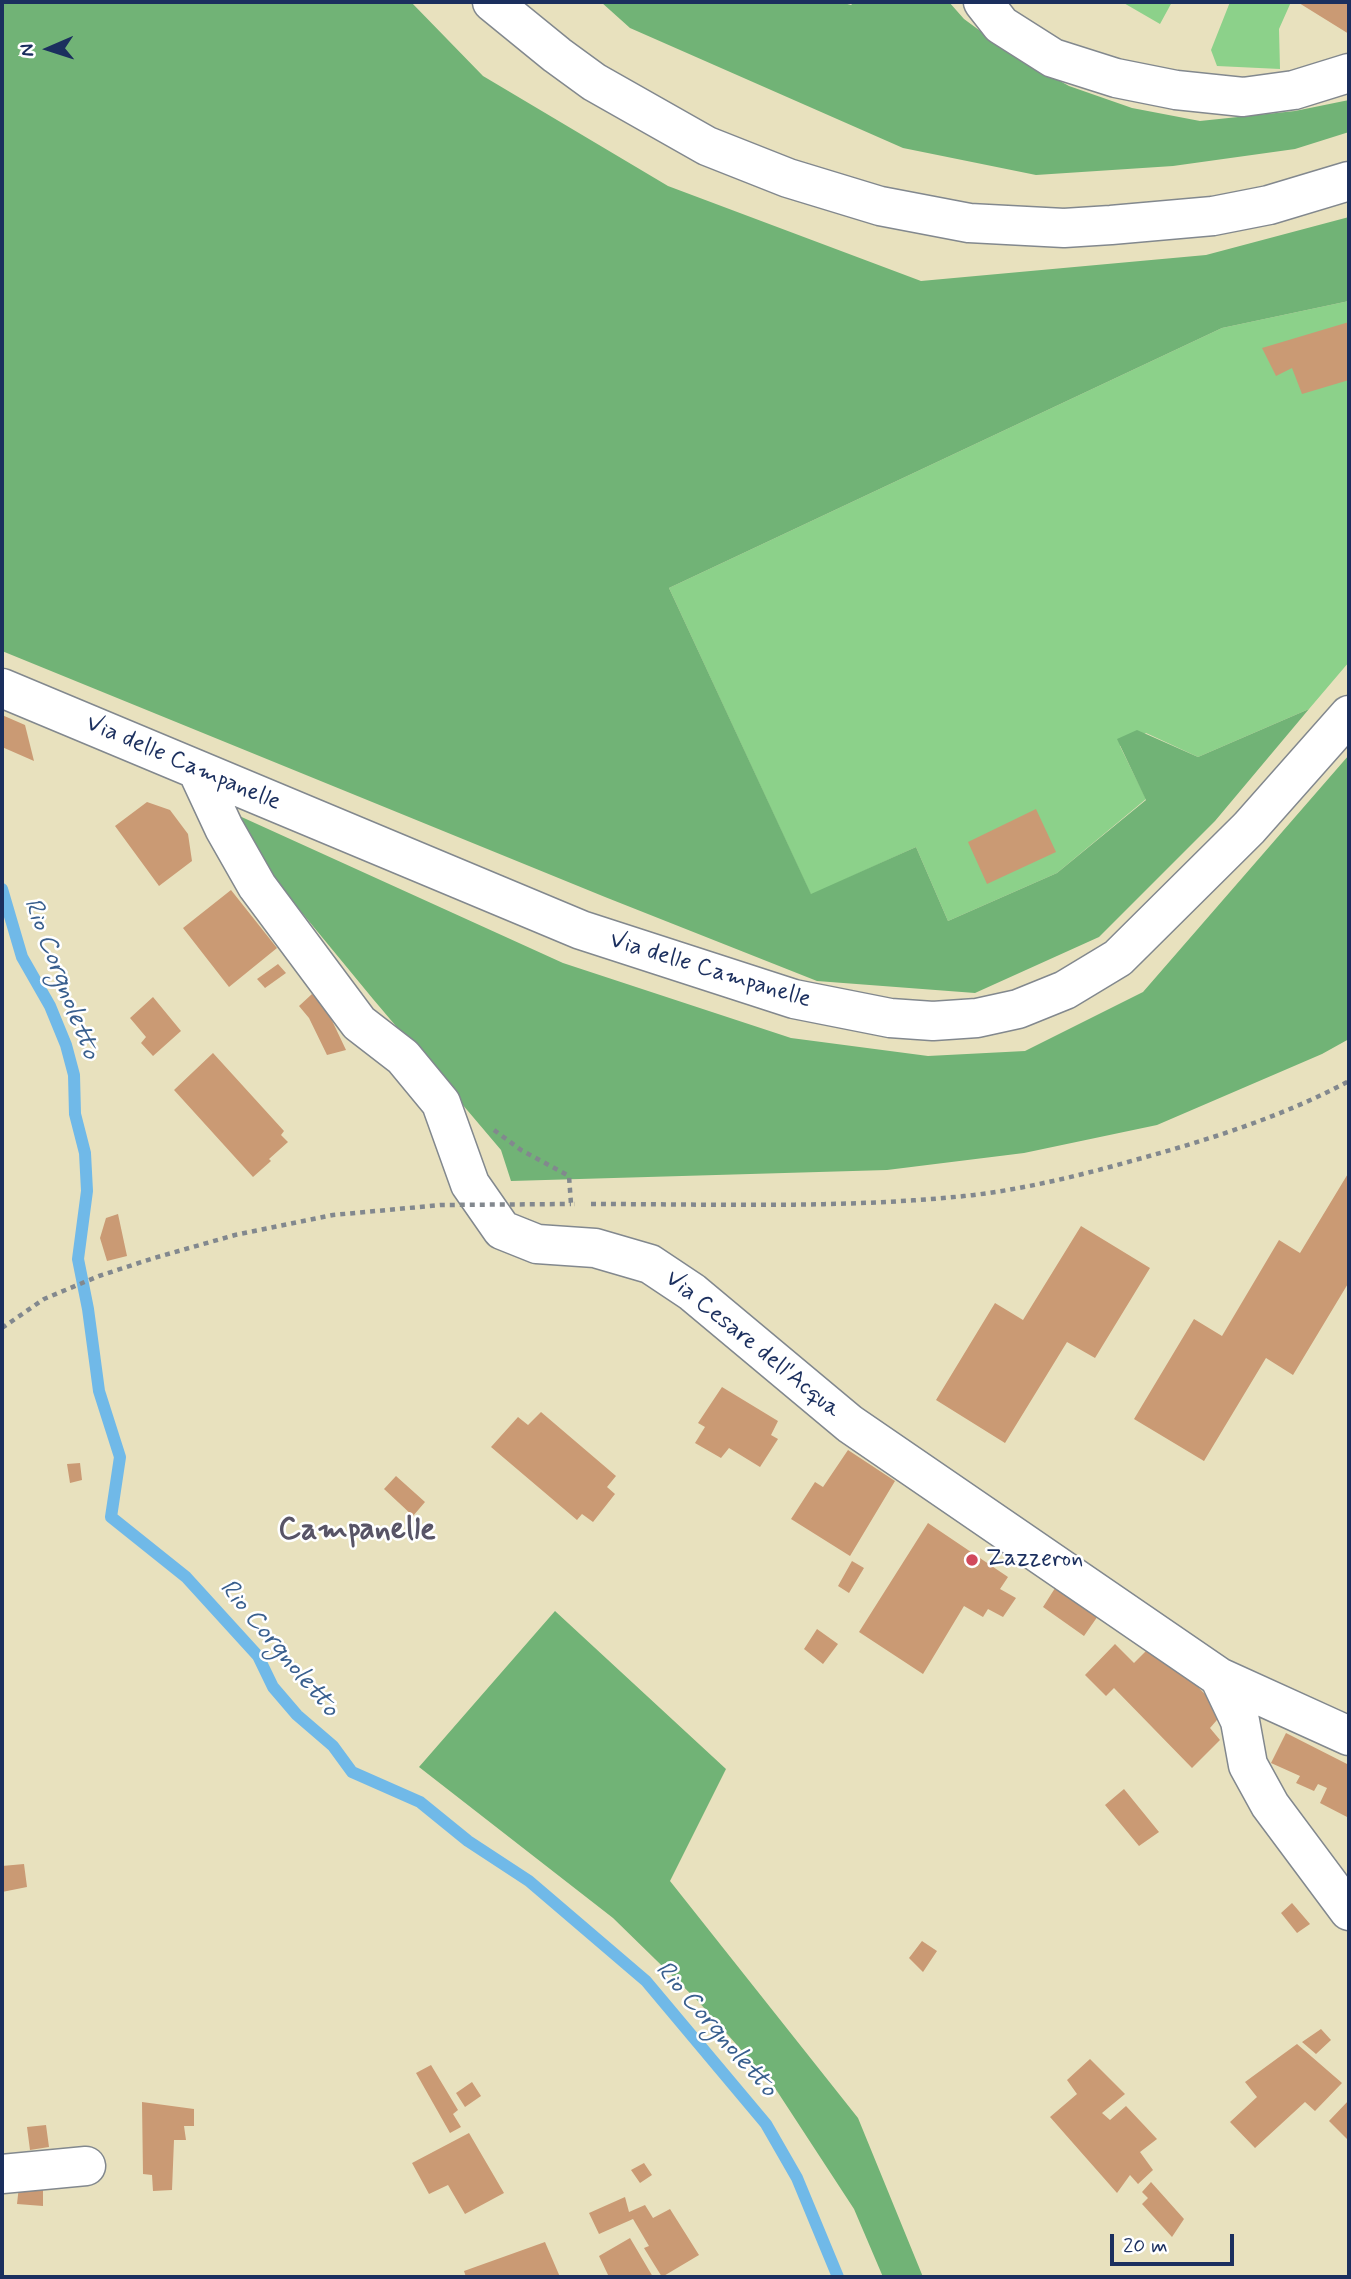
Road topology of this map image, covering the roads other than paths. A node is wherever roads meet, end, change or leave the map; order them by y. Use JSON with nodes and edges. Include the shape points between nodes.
{"nodes":[{"id":1,"x":492,"y":2,"type":"edge"},
{"id":2,"x":983,"y":2,"type":"edge"},
{"id":3,"x":1349,"y":73,"type":"edge"},
{"id":4,"x":1349,"y":181,"type":"edge"},
{"id":5,"x":2,"y":688,"type":"edge"},
{"id":6,"x":1349,"y":715,"type":"edge"},
{"id":7,"x":197,"y":770,"type":"junction"},
{"id":8,"x":1219,"y":1677,"type":"junction"},
{"id":9,"x":1349,"y":1736,"type":"edge"},
{"id":10,"x":1349,"y":1911,"type":"edge"},
{"id":11,"x":86,"y":2166,"type":"dead end"},
{"id":12,"x":2,"y":2174,"type":"edge"}],
"edges":[{"from":1,"to":4,"type":"street","via":[[594,82],[697,141],[788,178],[880,206],[969,223],[1064,228],[1247,209]]},
{"from":2,"to":3,"type":"street","via":[[1001,25],[1053,58],[1176,90],[1243,97],[1294,90]]},
{"from":5,"to":7,"type":"street","name":"Via delle Campanelle"},
{"from":6,"to":7,"type":"street","name":"Via delle Campanelle","via":[[1250,828],[1118,958],[1065,990],[1018,1009],[933,1021],[890,1018],[794,999],[581,930]]},
{"from":7,"to":8,"type":"street","name":"Via Cesare dell'Acqua","via":[[257,886],[359,1023],[403,1058],[441,1103],[470,1184],[502,1230],[537,1244],[595,1248],[650,1264],[692,1293],[850,1424]]},
{"from":8,"to":9,"type":"street","name":"Via Cesare dell'Acqua"},
{"from":8,"to":10,"type":"street","via":[[1240,1721],[1248,1765],[1270,1805]]},
{"from":11,"to":12,"type":"street"}]}
